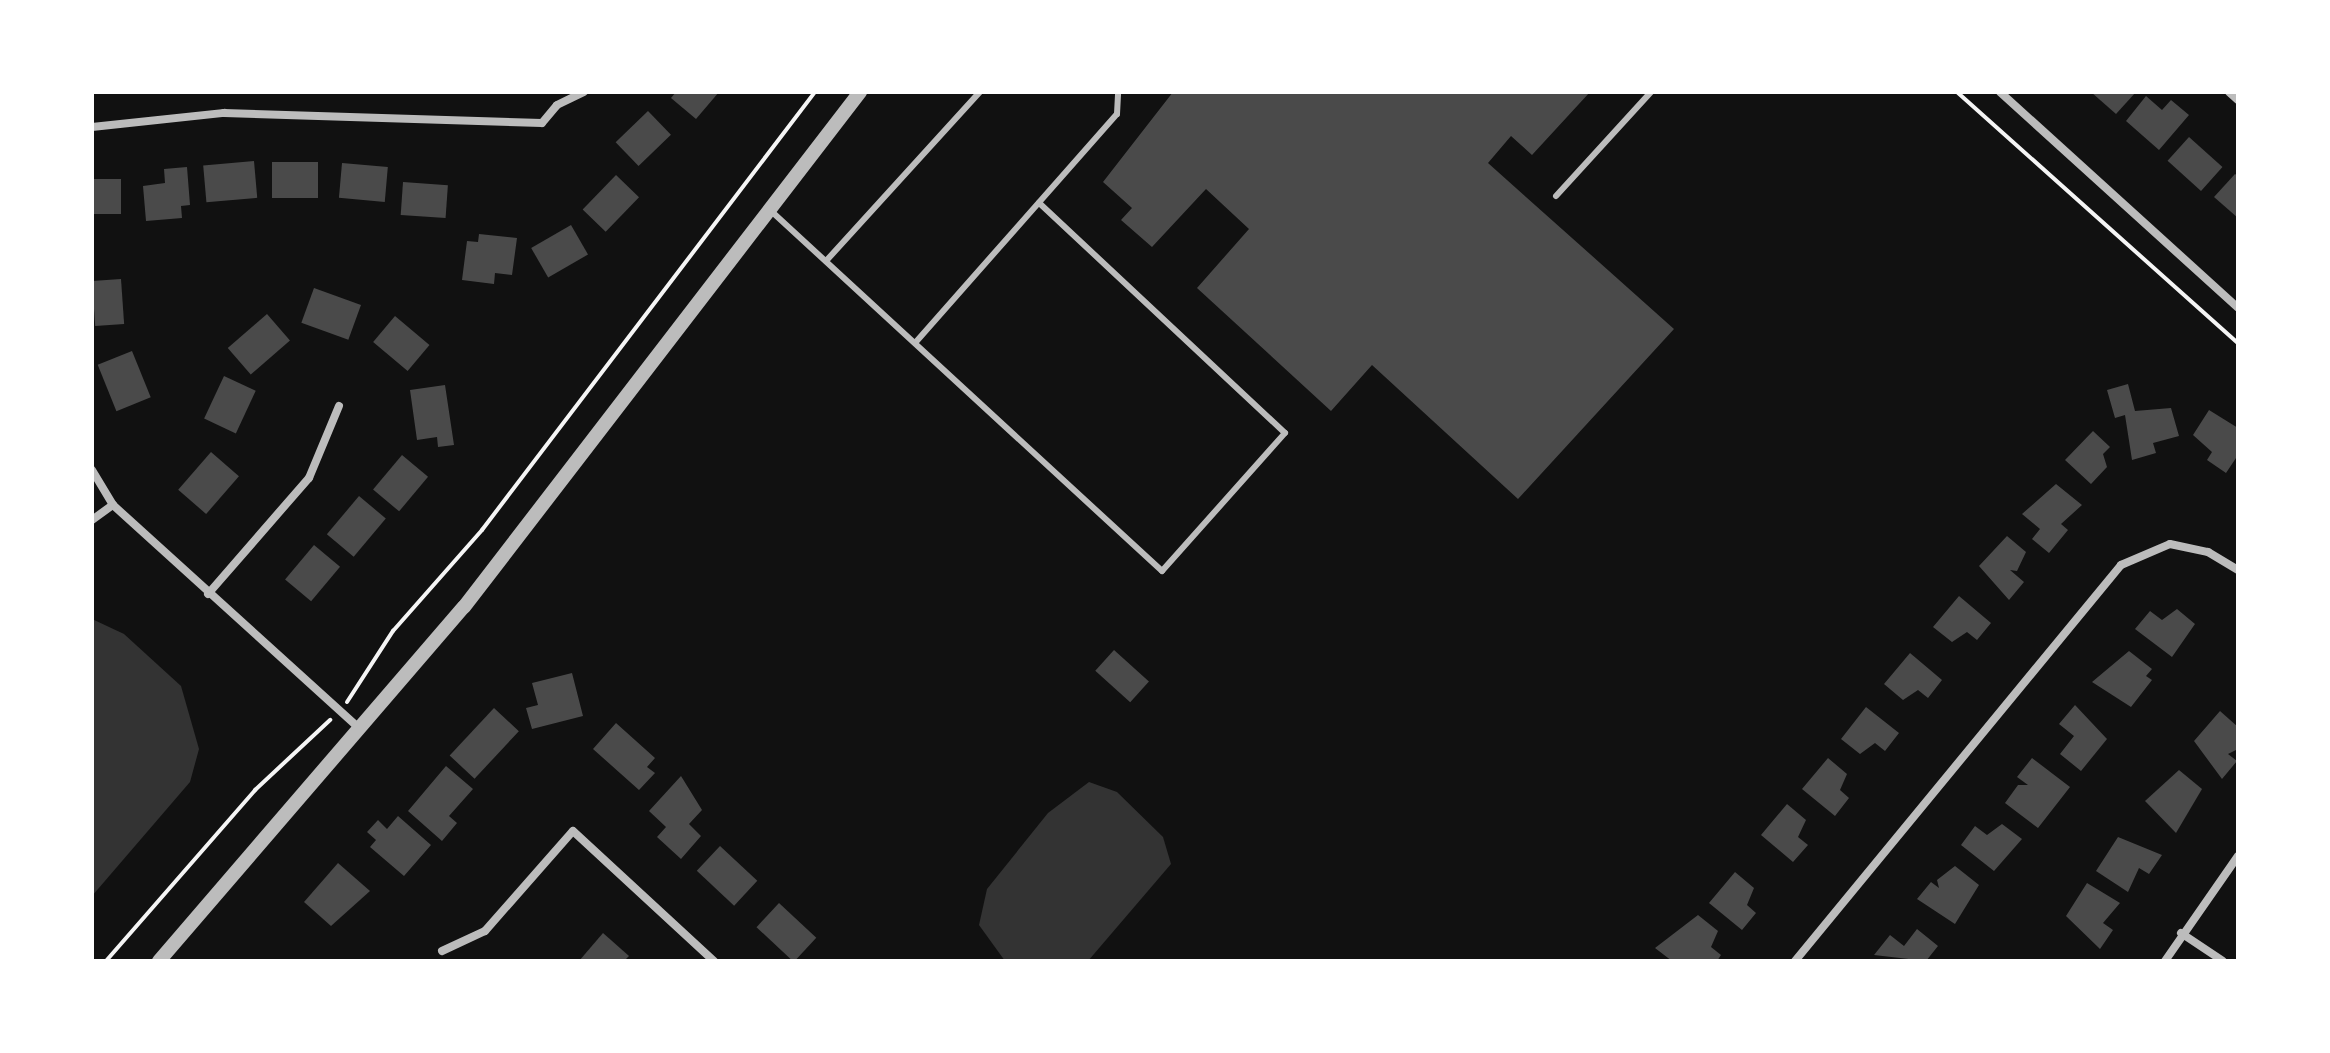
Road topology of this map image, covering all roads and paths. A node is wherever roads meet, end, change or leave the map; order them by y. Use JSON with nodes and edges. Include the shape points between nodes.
{"nodes":[{"id":1,"x":584,"y":92,"type":"edge"},
{"id":2,"x":815,"y":92,"type":"edge"},
{"id":3,"x":860,"y":92,"type":"edge"},
{"id":4,"x":980,"y":92,"type":"edge"},
{"id":5,"x":1118,"y":92,"type":"edge"},
{"id":6,"x":1651,"y":92,"type":"edge"},
{"id":7,"x":1957,"y":92,"type":"edge"},
{"id":8,"x":2000,"y":92,"type":"edge"},
{"id":9,"x":2229,"y":92,"type":"edge"},
{"id":10,"x":2238,"y":100,"type":"edge"},
{"id":11,"x":92,"y":127,"type":"edge"},
{"id":12,"x":1556,"y":196,"type":"dead end"},
{"id":13,"x":1039,"y":203,"type":"junction"},
{"id":14,"x":770,"y":210,"type":"junction"},
{"id":15,"x":826,"y":261,"type":"junction"},
{"id":16,"x":2238,"y":307,"type":"edge"},
{"id":17,"x":915,"y":343,"type":"junction"},
{"id":18,"x":2238,"y":343,"type":"edge"},
{"id":19,"x":339,"y":406,"type":"dead end"},
{"id":20,"x":92,"y":470,"type":"edge"},
{"id":21,"x":113,"y":505,"type":"junction"},
{"id":22,"x":92,"y":520,"type":"edge"},
{"id":23,"x":2238,"y":570,"type":"edge"},
{"id":24,"x":208,"y":594,"type":"junction"},
{"id":25,"x":342,"y":707,"type":"junction"},
{"id":26,"x":359,"y":728,"type":"junction"},
{"id":27,"x":2238,"y":856,"type":"edge"},
{"id":28,"x":2181,"y":933,"type":"junction"},
{"id":29,"x":442,"y":951,"type":"dead end"},
{"id":30,"x":709,"y":959,"type":"edge"},
{"id":31,"x":106,"y":961,"type":"edge"},
{"id":32,"x":159,"y":961,"type":"edge"},
{"id":33,"x":1795,"y":961,"type":"edge"},
{"id":34,"x":2165,"y":961,"type":"edge"},
{"id":35,"x":2223,"y":961,"type":"edge"}],
"edges":[{"from":1,"to":11,"type":"street","via":[[557,105],[542,123],[224,113]]},
{"from":2,"to":25,"type":"path","via":[[481,530],[393,631]]},
{"from":3,"to":14,"type":"street"},
{"from":4,"to":15,"type":"lane"},
{"from":5,"to":13,"type":"lane","via":[[1117,114]]},
{"from":6,"to":12,"type":"lane"},
{"from":7,"to":18,"type":"path"},
{"from":8,"to":16,"type":"street"},
{"from":9,"to":10,"type":"street"},
{"from":13,"to":17,"type":"lane"},
{"from":13,"to":17,"type":"lane","via":[[1285,433],[1275,445],[1162,571]]},
{"from":14,"to":15,"type":"lane"},
{"from":14,"to":26,"type":"street","via":[[464,607]]},
{"from":15,"to":17,"type":"lane"},
{"from":19,"to":24,"type":"street","via":[[309,478]]},
{"from":20,"to":21,"type":"street"},
{"from":21,"to":22,"type":"street"},
{"from":21,"to":24,"type":"street"},
{"from":23,"to":33,"type":"street","via":[[2208,552],[2170,544],[2106,579]]},
{"from":24,"to":25,"type":"street"},
{"from":25,"to":26,"type":"street"},
{"from":25,"to":31,"type":"path","via":[[255,790]]},
{"from":26,"to":32,"type":"street"},
{"from":27,"to":28,"type":"street"},
{"from":28,"to":34,"type":"street"},
{"from":28,"to":35,"type":"street"},
{"from":29,"to":30,"type":"street","via":[[485,931],[573,831]]}]}
